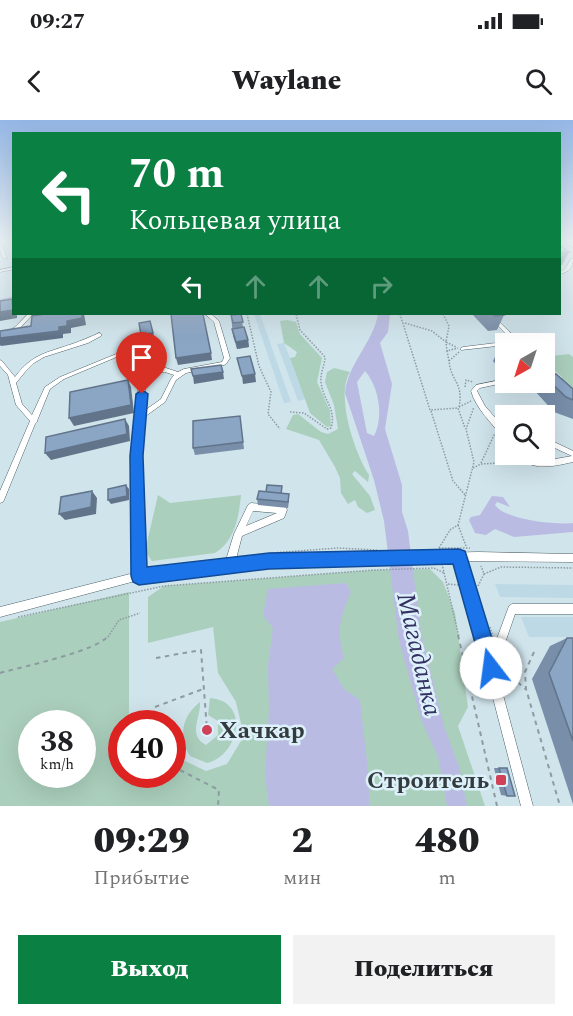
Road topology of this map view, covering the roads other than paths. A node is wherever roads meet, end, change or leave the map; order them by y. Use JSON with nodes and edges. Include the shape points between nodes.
{"nodes":[{"id":1,"x":29,"y":315,"type":"edge"},
{"id":2,"x":209,"y":315,"type":"edge"},
{"id":3,"x":490,"y":315,"type":"edge"},
{"id":4,"x":507,"y":333,"type":"edge"},
{"id":5,"x":99,"y":335,"type":"dead end"},
{"id":6,"x":0,"y":339,"type":"edge"},
{"id":7,"x":495,"y":345,"type":"edge"},
{"id":8,"x":461,"y":348,"type":"road end"},
{"id":9,"x":128,"y":351,"type":"dead end"},
{"id":10,"x":0,"y":362,"type":"edge"},
{"id":11,"x":180,"y":375,"type":"junction"},
{"id":12,"x":13,"y":383,"type":"junction"},
{"id":13,"x":495,"y":386,"type":"edge"},
{"id":14,"x":140,"y":417,"type":"junction"},
{"id":15,"x":495,"y":418,"type":"edge"},
{"id":16,"x":34,"y":422,"type":"junction"},
{"id":17,"x":555,"y":445,"type":"edge"},
{"id":18,"x":573,"y":454,"type":"edge"},
{"id":19,"x":573,"y":459,"type":"edge"},
{"id":20,"x":555,"y":464,"type":"edge"},
{"id":21,"x":0,"y":501,"type":"edge"},
{"id":22,"x":238,"y":534,"type":"junction"},
{"id":23,"x":463,"y":552,"type":"junction"},
{"id":24,"x":573,"y":558,"type":"edge"},
{"id":25,"x":230,"y":564,"type":"junction"},
{"id":26,"x":139,"y":576,"type":"junction"},
{"id":27,"x":573,"y":609,"type":"edge"},
{"id":28,"x":0,"y":612,"type":"edge"},
{"id":29,"x":491,"y":668,"type":"junction"},
{"id":30,"x":527,"y":806,"type":"edge"}],
"edges":[{"from":1,"to":6,"type":"street"},
{"from":2,"to":11,"type":"street","via":[[216,321],[227,358],[216,366]]},
{"from":3,"to":4,"type":"street"},
{"from":5,"to":12,"type":"street","via":[[33,359]]},
{"from":7,"to":8,"type":"street"},
{"from":9,"to":16,"type":"street","via":[[53,382]]},
{"from":10,"to":12,"type":"street"},
{"from":11,"to":14,"type":"street","via":[[163,400]]},
{"from":11,"to":14,"type":"street","via":[[166,370],[143,371]]},
{"from":12,"to":16,"type":"street","via":[[19,405]]},
{"from":13,"to":15,"type":"street","via":[[476,394]]},
{"from":14,"to":26,"type":"street","via":[[136,456]]},
{"from":16,"to":21,"type":"street"},
{"from":17,"to":18,"type":"street"},
{"from":19,"to":20,"type":"street"},
{"from":22,"to":22,"type":"street","via":[[281,515],[283,510],[250,507]]},
{"from":22,"to":25,"type":"street"},
{"from":23,"to":24,"type":"street"},
{"from":23,"to":25,"type":"street","via":[[427,558]]},
{"from":23,"to":29,"type":"street"},
{"from":25,"to":26,"type":"street"},
{"from":26,"to":28,"type":"street"},
{"from":27,"to":29,"type":"street","via":[[512,609]]},
{"from":29,"to":30,"type":"street"}]}
